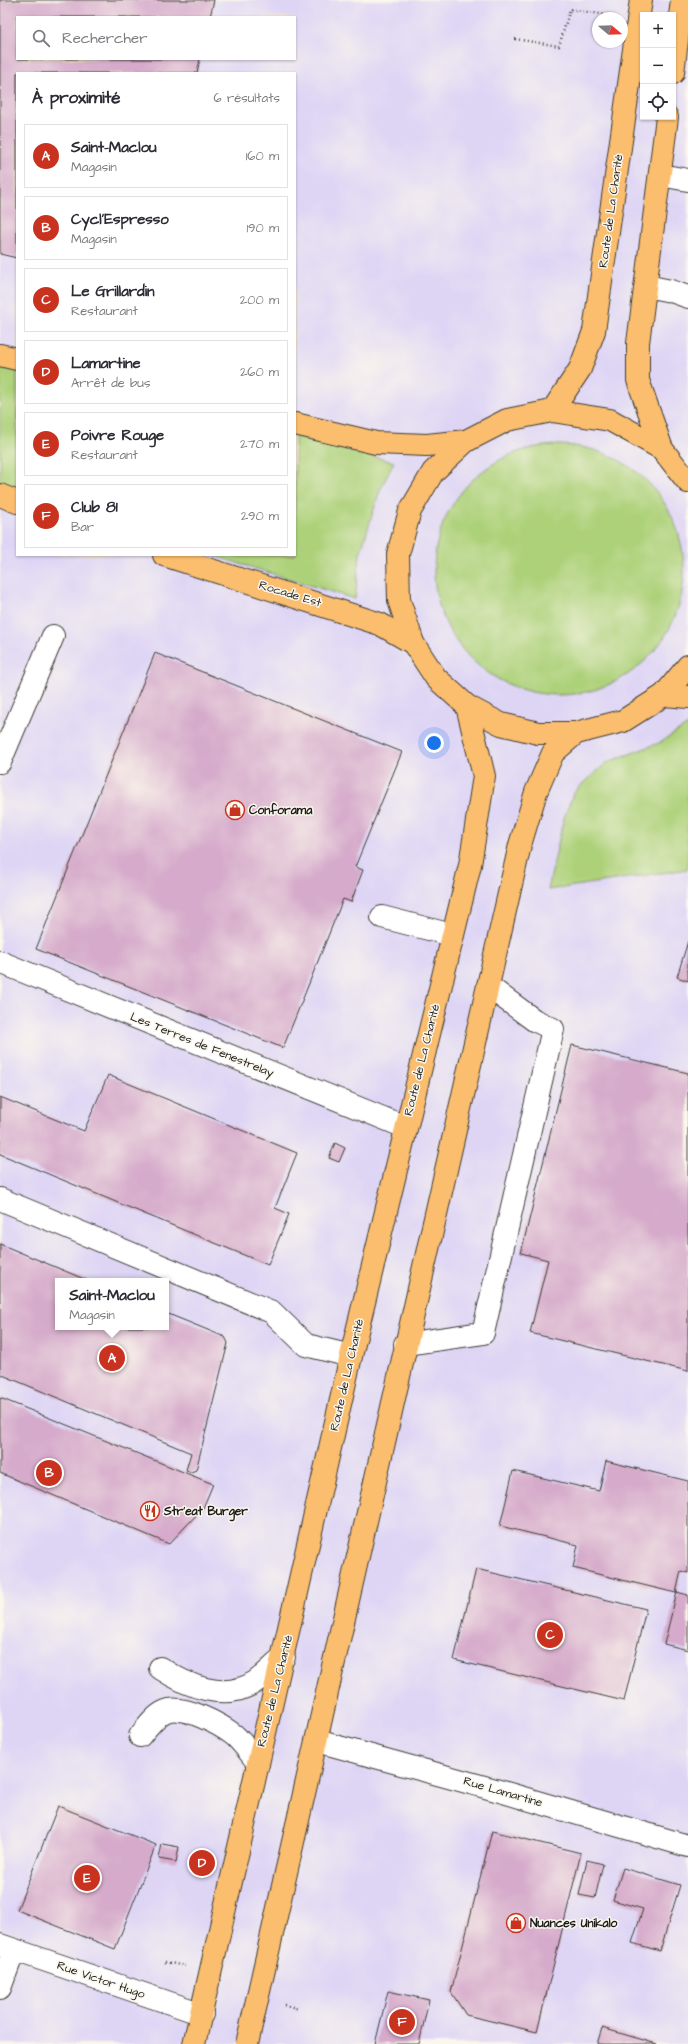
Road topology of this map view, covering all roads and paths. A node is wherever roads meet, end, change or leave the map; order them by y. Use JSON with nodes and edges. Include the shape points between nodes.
{"nodes":[{"id":1,"x":641,"y":0,"type":"edge"},
{"id":2,"x":682,"y":0,"type":"edge"},
{"id":3,"x":592,"y":13,"type":"edge"},
{"id":4,"x":515,"y":39,"type":"dead end"},
{"id":5,"x":676,"y":49,"type":"edge"},
{"id":6,"x":667,"y":120,"type":"edge"},
{"id":7,"x":660,"y":175,"type":"junction"},
{"id":8,"x":688,"y":180,"type":"edge"},
{"id":9,"x":646,"y":286,"type":"junction"},
{"id":10,"x":688,"y":297,"type":"edge"},
{"id":11,"x":0,"y":356,"type":"edge"},
{"id":12,"x":16,"y":360,"type":"edge"},
{"id":13,"x":552,"y":411,"type":"junction"},
{"id":14,"x":296,"y":424,"type":"edge"},
{"id":15,"x":466,"y":441,"type":"junction"},
{"id":16,"x":662,"y":449,"type":"junction"},
{"id":17,"x":688,"y":482,"type":"edge"},
{"id":18,"x":0,"y":495,"type":"edge"},
{"id":19,"x":16,"y":502,"type":"edge"},
{"id":20,"x":167,"y":556,"type":"edge"},
{"id":21,"x":52,"y":636,"type":"dead end"},
{"id":22,"x":413,"y":643,"type":"junction"},
{"id":23,"x":688,"y":666,"type":"edge"},
{"id":24,"x":664,"y":695,"type":"junction"},
{"id":25,"x":688,"y":697,"type":"edge"},
{"id":26,"x":467,"y":706,"type":"junction"},
{"id":27,"x":576,"y":733,"type":"junction"},
{"id":28,"x":0,"y":762,"type":"edge"},
{"id":29,"x":382,"y":917,"type":"dead end"},
{"id":30,"x":452,"y":935,"type":"junction"},
{"id":31,"x":0,"y":962,"type":"edge"},
{"id":32,"x":488,"y":986,"type":"junction"},
{"id":33,"x":405,"y":1127,"type":"junction"},
{"id":34,"x":0,"y":1199,"type":"edge"},
{"id":35,"x":406,"y":1344,"type":"junction"},
{"id":36,"x":351,"y":1356,"type":"junction"},
{"id":37,"x":284,"y":1657,"type":"junction"},
{"id":38,"x":160,"y":1668,"type":"dead end"},
{"id":39,"x":140,"y":1736,"type":"dead end"},
{"id":40,"x":317,"y":1741,"type":"junction"},
{"id":41,"x":258,"y":1763,"type":"junction"},
{"id":42,"x":688,"y":1846,"type":"edge"},
{"id":43,"x":7,"y":1948,"type":"edge"},
{"id":44,"x":165,"y":1962,"type":"dead end"},
{"id":45,"x":191,"y":1967,"type":"dead end"},
{"id":46,"x":0,"y":1988,"type":"edge"},
{"id":47,"x":202,"y":2014,"type":"junction"},
{"id":48,"x":194,"y":2044,"type":"edge"},
{"id":49,"x":247,"y":2044,"type":"edge"}],
"edges":[{"from":1,"to":13,"type":"main road","name":"Route de La Charité","via":[[594,331],[580,369]]},
{"from":2,"to":5,"type":"main road"},
{"from":3,"to":4,"type":"path","via":[[570,9],[559,46]]},
{"from":6,"to":7,"type":"main road"},
{"from":7,"to":8,"type":"street"},
{"from":7,"to":9,"type":"main road"},
{"from":9,"to":10,"type":"street"},
{"from":9,"to":16,"type":"main road","via":[[638,343],[638,380]]},
{"from":11,"to":12,"type":"main road"},
{"from":13,"to":15,"type":"main road","via":[[507,420]]},
{"from":13,"to":16,"type":"main road","via":[[610,420]]},
{"from":14,"to":15,"type":"main road","via":[[376,443],[427,445]]},
{"from":15,"to":22,"type":"main road","via":[[433,472],[410,510],[398,554],[399,600]]},
{"from":16,"to":17,"type":"main road"},
{"from":18,"to":19,"type":"main road"},
{"from":20,"to":22,"type":"main road","name":"Rocade Est","via":[[380,624]]},
{"from":21,"to":28,"type":"street"},
{"from":22,"to":26,"type":"main road","via":[[436,678]]},
{"from":23,"to":24,"type":"main road"},
{"from":24,"to":25,"type":"main road"},
{"from":24,"to":27,"type":"main road","via":[[622,721]]},
{"from":26,"to":27,"type":"main road","via":[[501,724],[538,733]]},
{"from":26,"to":30,"type":"main road","name":"Route de La Charité","via":[[484,776],[470,865]]},
{"from":27,"to":32,"type":"main road","via":[[553,753],[536,792],[520,845]]},
{"from":29,"to":30,"type":"street"},
{"from":30,"to":33,"type":"main road","name":"Route de La Charité"},
{"from":31,"to":33,"type":"street","name":"Les Terres de Fenestrelay"},
{"from":32,"to":35,"type":"main road"},
{"from":32,"to":35,"type":"street","via":[[534,1020],[553,1029],[483,1333]]},
{"from":33,"to":36,"type":"main road","name":"Route de La Charité"},
{"from":34,"to":36,"type":"street","via":[[272,1312],[306,1345]]},
{"from":35,"to":40,"type":"main road"},
{"from":36,"to":37,"type":"main road","name":"Route de La Charité"},
{"from":37,"to":38,"type":"street","via":[[255,1682],[239,1690],[223,1692],[188,1684]]},
{"from":37,"to":41,"type":"main road","name":"Route de La Charité"},
{"from":39,"to":41,"type":"street","via":[[155,1718],[167,1710],[180,1710],[202,1716],[233,1735]]},
{"from":40,"to":42,"type":"street","name":"Rue Lamartine"},
{"from":40,"to":49,"type":"main road"},
{"from":41,"to":47,"type":"main road","name":"Route de La Charité"},
{"from":43,"to":46,"type":"street"},
{"from":43,"to":47,"type":"street","name":"Rue Victor Hugo"},
{"from":44,"to":45,"type":"path"},
{"from":47,"to":48,"type":"main road","name":"Route de La Charité"}]}
